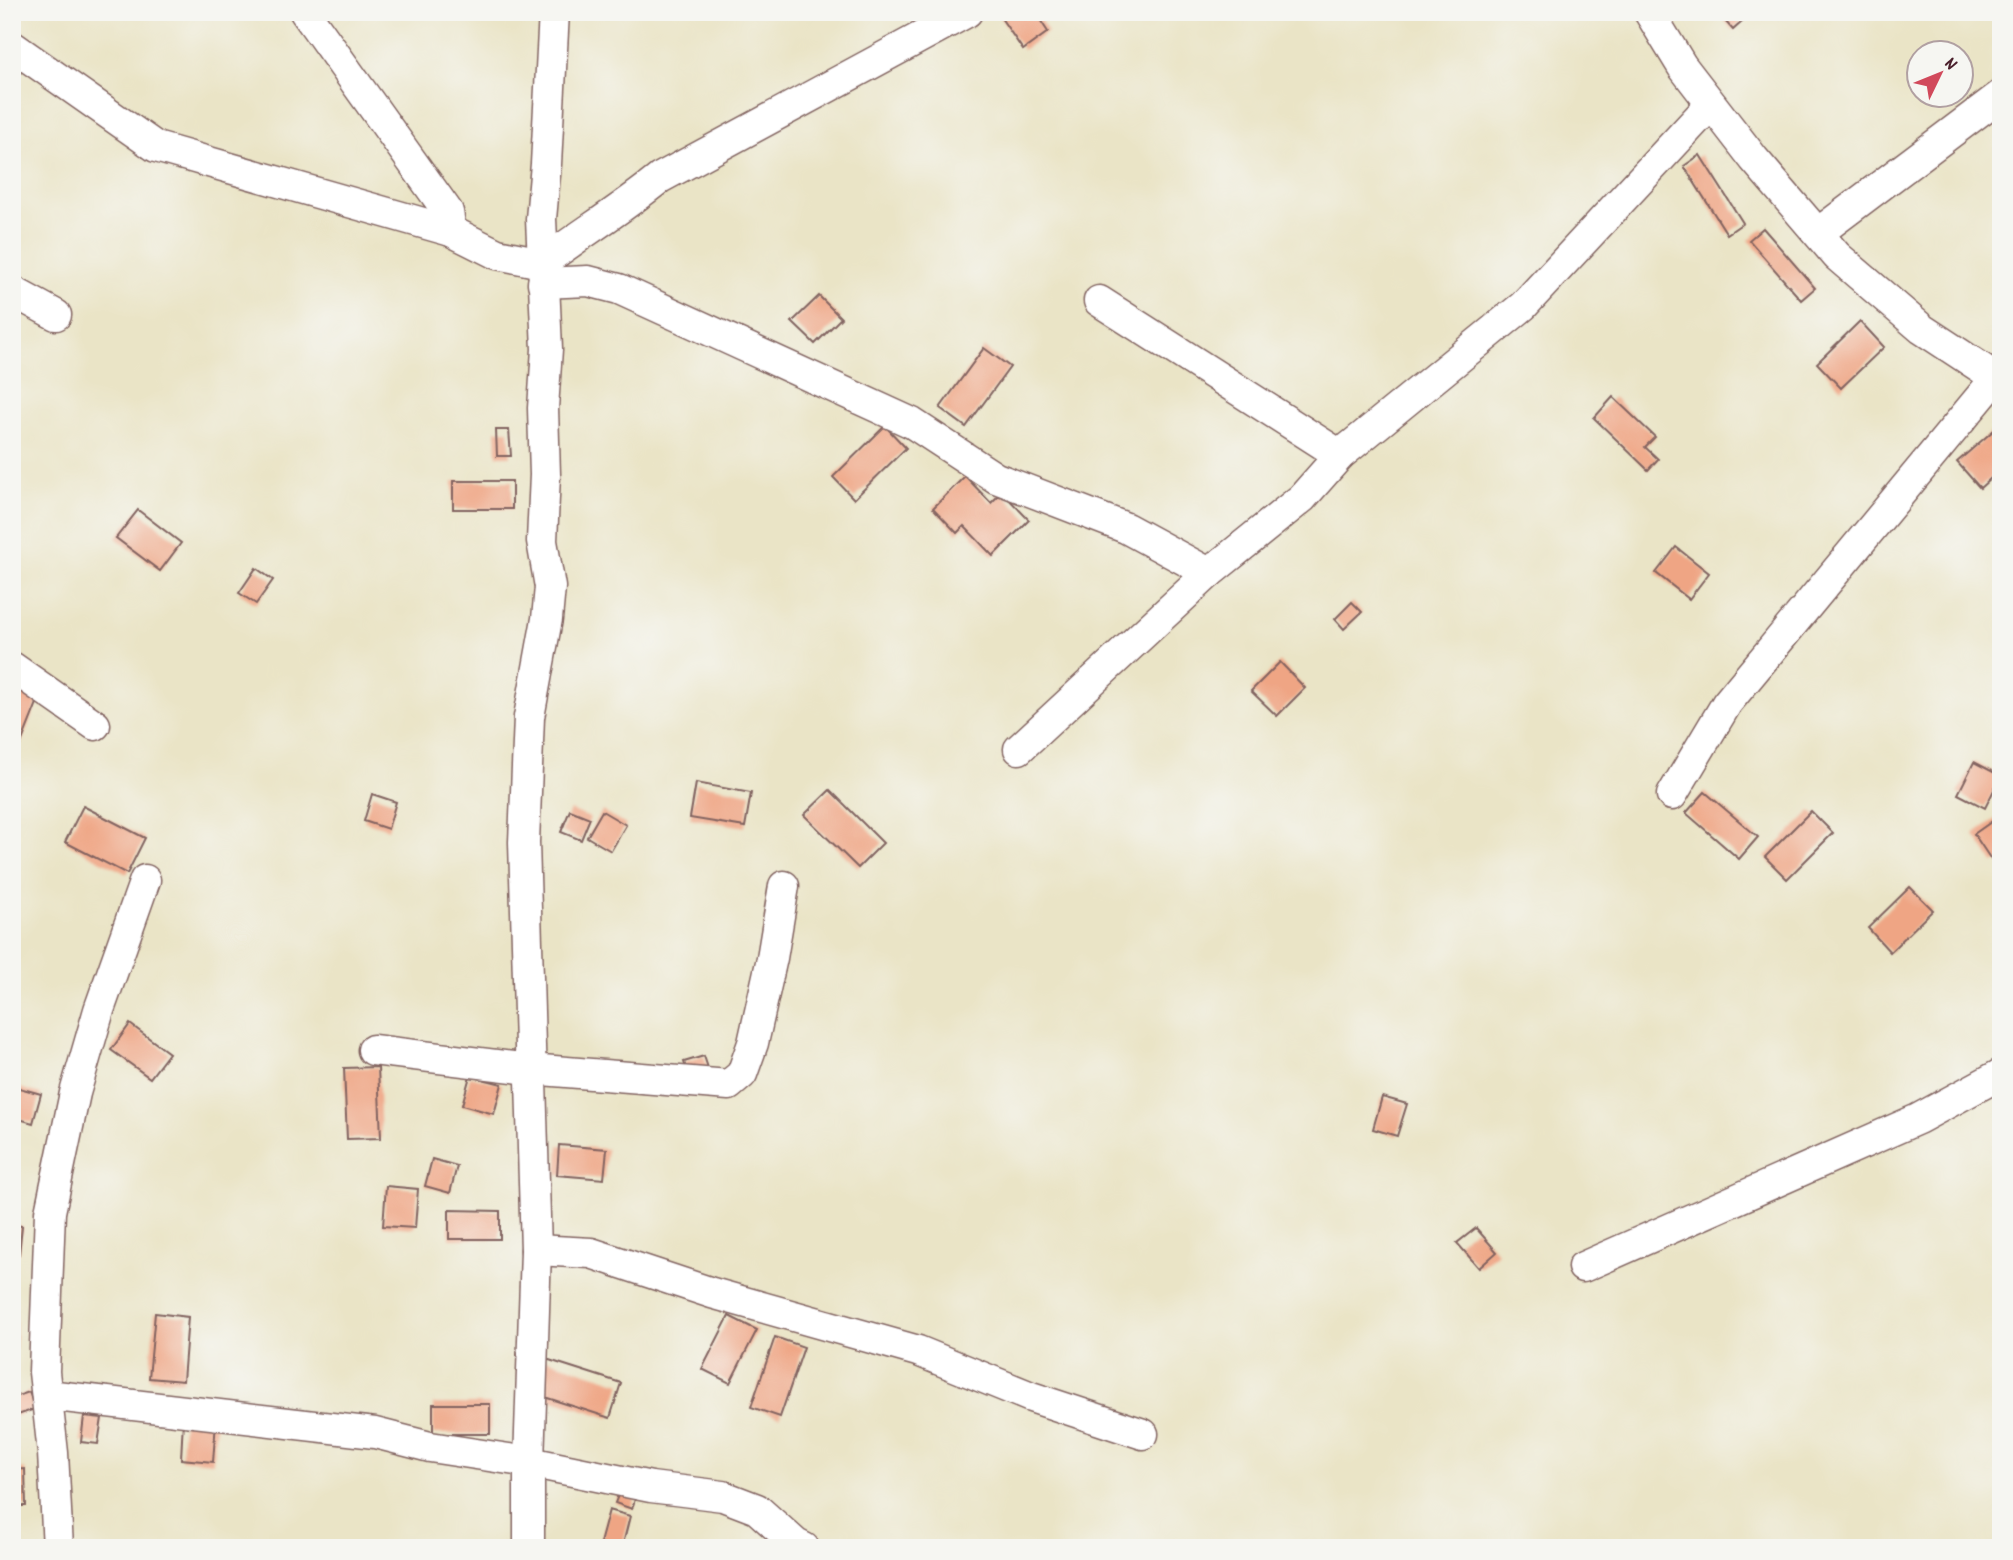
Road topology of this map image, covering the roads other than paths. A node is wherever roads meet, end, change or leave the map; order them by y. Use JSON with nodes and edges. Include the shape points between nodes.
{"nodes":[{"id":1,"x":305,"y":12,"type":"edge"},
{"id":2,"x":554,"y":12,"type":"edge"},
{"id":3,"x":967,"y":12,"type":"edge"},
{"id":4,"x":1649,"y":12,"type":"edge"},
{"id":5,"x":12,"y":46,"type":"edge"},
{"id":6,"x":2001,"y":95,"type":"edge"},
{"id":7,"x":1711,"y":104,"type":"junction"},
{"id":8,"x":451,"y":231,"type":"junction"},
{"id":9,"x":1818,"y":233,"type":"junction"},
{"id":10,"x":543,"y":273,"type":"junction"},
{"id":11,"x":12,"y":291,"type":"edge"},
{"id":12,"x":1099,"y":301,"type":"dead end"},
{"id":13,"x":55,"y":315,"type":"dead end"},
{"id":14,"x":1998,"y":379,"type":"edge"},
{"id":15,"x":1340,"y":455,"type":"junction"},
{"id":16,"x":1209,"y":573,"type":"junction"},
{"id":17,"x":12,"y":667,"type":"edge"},
{"id":18,"x":95,"y":725,"type":"dead end"},
{"id":19,"x":1019,"y":749,"type":"dead end"},
{"id":20,"x":1672,"y":795,"type":"dead end"},
{"id":21,"x":145,"y":880,"type":"dead end"},
{"id":22,"x":784,"y":886,"type":"dead end"},
{"id":23,"x":373,"y":1050,"type":"dead end"},
{"id":24,"x":529,"y":1069,"type":"junction"},
{"id":25,"x":2001,"y":1074,"type":"edge"},
{"id":26,"x":536,"y":1250,"type":"junction"},
{"id":27,"x":1583,"y":1267,"type":"dead end"},
{"id":28,"x":47,"y":1395,"type":"junction"},
{"id":29,"x":1143,"y":1434,"type":"dead end"},
{"id":30,"x":529,"y":1462,"type":"junction"},
{"id":31,"x":58,"y":1548,"type":"edge"},
{"id":32,"x":529,"y":1548,"type":"edge"},
{"id":33,"x":804,"y":1548,"type":"edge"}],
"edges":[{"from":1,"to":8,"type":"street","via":[[448,212]]},
{"from":2,"to":10,"type":"street","via":[[541,219]]},
{"from":3,"to":10,"type":"street","via":[[660,178],[588,229]]},
{"from":4,"to":7,"type":"street"},
{"from":5,"to":8,"type":"street","via":[[156,148]]},
{"from":6,"to":9,"type":"street"},
{"from":7,"to":9,"type":"street"},
{"from":7,"to":15,"type":"street","via":[[1523,306]]},
{"from":8,"to":10,"type":"street"},
{"from":9,"to":14,"type":"street","via":[[1837,256],[1922,329]]},
{"from":10,"to":16,"type":"street","via":[[619,289],[912,423],[996,478],[1126,528]]},
{"from":10,"to":24,"type":"street","via":[[547,349],[542,541],[550,587],[529,717],[524,842]]},
{"from":11,"to":13,"type":"street"},
{"from":12,"to":15,"type":"street"},
{"from":14,"to":20,"type":"street","via":[[1727,703]]},
{"from":15,"to":16,"type":"street","via":[[1302,498]]},
{"from":16,"to":19,"type":"street"},
{"from":17,"to":18,"type":"street"},
{"from":21,"to":28,"type":"street","via":[[75,1093],[50,1212]]},
{"from":22,"to":24,"type":"street","via":[[752,1043],[742,1074],[729,1085]]},
{"from":23,"to":24,"type":"street"},
{"from":24,"to":26,"type":"street"},
{"from":25,"to":27,"type":"street","via":[[1917,1119]]},
{"from":26,"to":29,"type":"street","via":[[591,1253],[712,1293],[918,1351],[1031,1397]]},
{"from":26,"to":30,"type":"street"},
{"from":28,"to":30,"type":"street","via":[[375,1433],[430,1447]]},
{"from":28,"to":31,"type":"street"},
{"from":30,"to":32,"type":"street"},
{"from":30,"to":33,"type":"street","via":[[723,1496],[757,1509]]}]}
